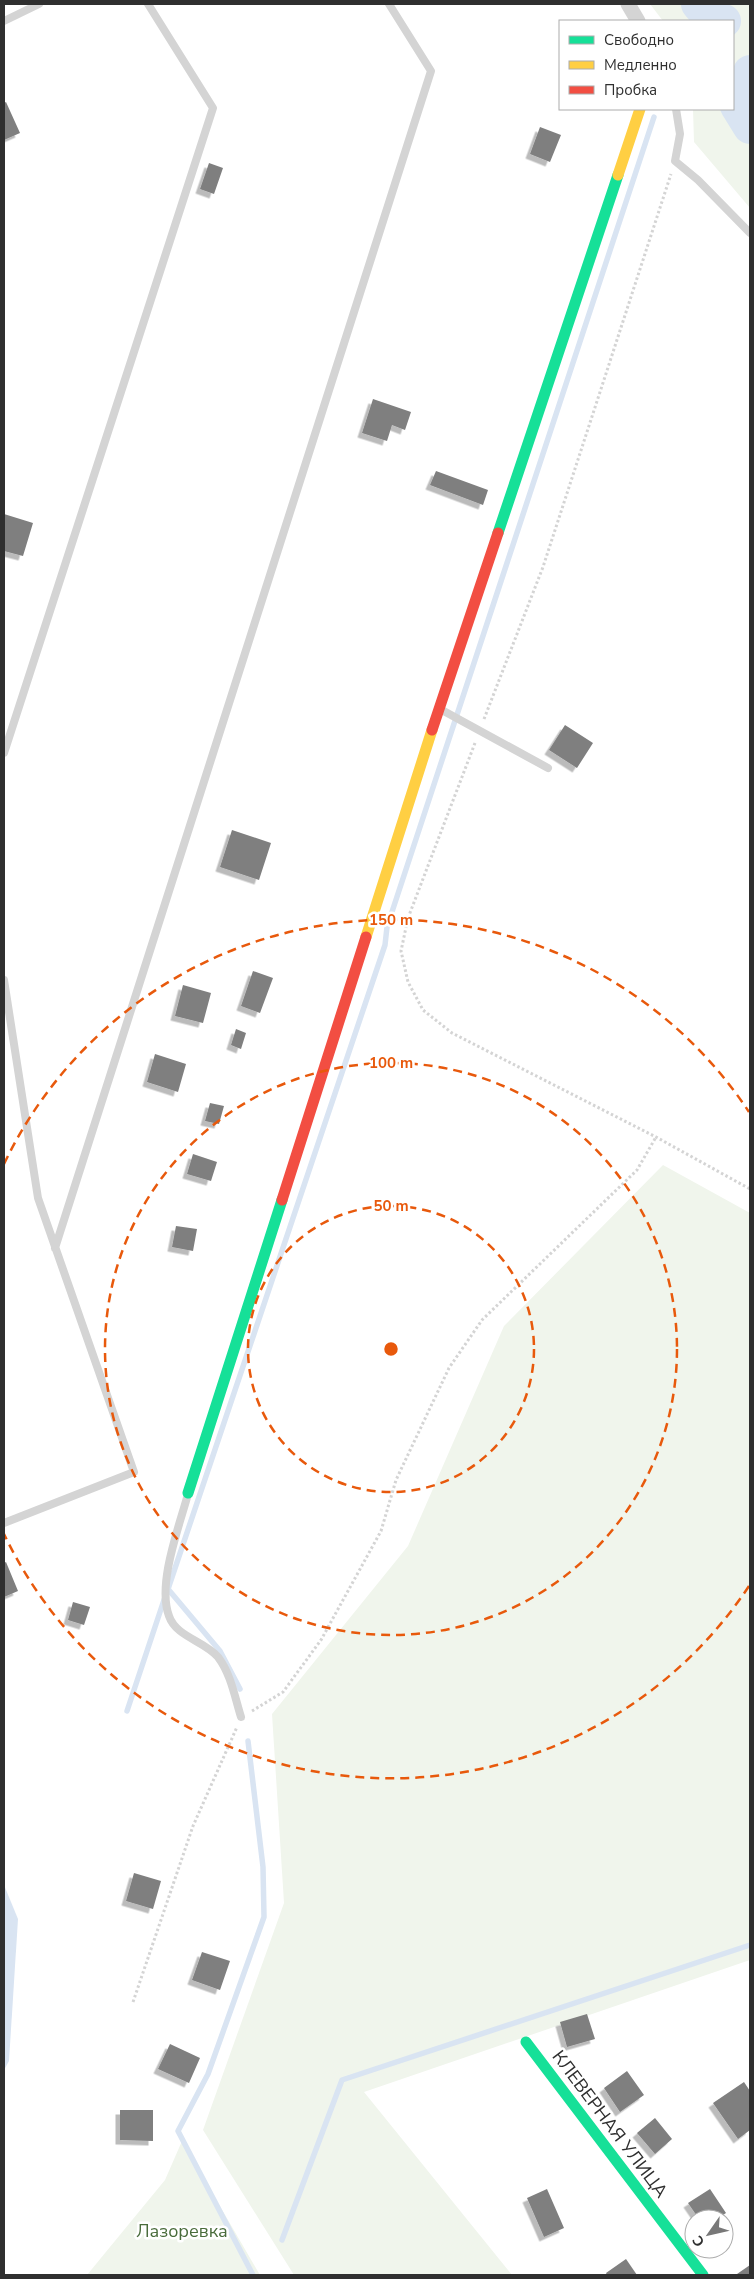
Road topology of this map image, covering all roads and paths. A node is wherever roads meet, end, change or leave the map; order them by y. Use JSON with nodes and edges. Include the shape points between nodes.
{"nodes":[{"id":1,"x":39,"y":4,"type":"edge"},
{"id":2,"x":148,"y":4,"type":"edge"},
{"id":3,"x":389,"y":4,"type":"edge"},
{"id":4,"x":628,"y":4,"type":"edge"},
{"id":5,"x":637,"y":20,"type":"edge"},
{"id":6,"x":4,"y":21,"type":"edge"},
{"id":7,"x":640,"y":110,"type":"edge"},
{"id":8,"x":676,"y":110,"type":"edge"},
{"id":9,"x":675,"y":161,"type":"junction"},
{"id":10,"x":750,"y":233,"type":"edge"},
{"id":11,"x":439,"y":708,"type":"junction"},
{"id":12,"x":480,"y":731,"type":"junction"},
{"id":13,"x":4,"y":753,"type":"edge"},
{"id":14,"x":548,"y":768,"type":"dead end"},
{"id":15,"x":4,"y":980,"type":"edge"},
{"id":16,"x":656,"y":1137,"type":"junction"},
{"id":17,"x":750,"y":1189,"type":"edge"},
{"id":18,"x":55,"y":1248,"type":"junction"},
{"id":19,"x":188,"y":1493,"type":"joint"},
{"id":20,"x":4,"y":1522,"type":"edge"},
{"id":21,"x":241,"y":1717,"type":"junction"},
{"id":22,"x":133,"y":2002,"type":"dead end"},
{"id":23,"x":526,"y":2042,"type":"dead end"},
{"id":24,"x":703,"y":2275,"type":"edge"}],
"edges":[{"from":1,"to":6,"type":"lane"},
{"from":2,"to":13,"type":"lane","via":[[213,108]]},
{"from":3,"to":18,"type":"lane","via":[[431,71]]},
{"from":4,"to":5,"type":"street"},
{"from":7,"to":11,"type":"street"},
{"from":8,"to":9,"type":"lane","via":[[680,134]]},
{"from":9,"to":10,"type":"lane"},
{"from":9,"to":12,"type":"path","via":[[543,567]]},
{"from":11,"to":12,"type":"lane"},
{"from":11,"to":19,"type":"street"},
{"from":12,"to":14,"type":"lane"},
{"from":12,"to":16,"type":"path","via":[[408,918],[400,951],[408,982],[423,1010],[452,1033]]},
{"from":15,"to":18,"type":"lane","via":[[38,1198]]},
{"from":16,"to":17,"type":"path"},
{"from":16,"to":21,"type":"path","via":[[637,1170],[482,1320],[449,1368],[396,1480],[381,1531],[321,1640],[283,1692]]},
{"from":18,"to":20,"type":"lane","via":[[134,1472]]},
{"from":19,"to":21,"type":"lane","via":[[166,1581],[169,1618],[176,1627],[217,1656],[229,1678]]},
{"from":21,"to":22,"type":"path","via":[[193,1826]]},
{"from":23,"to":24,"type":"street","name":"КЛЕВЕРНАЯ УЛИЦА"}]}
